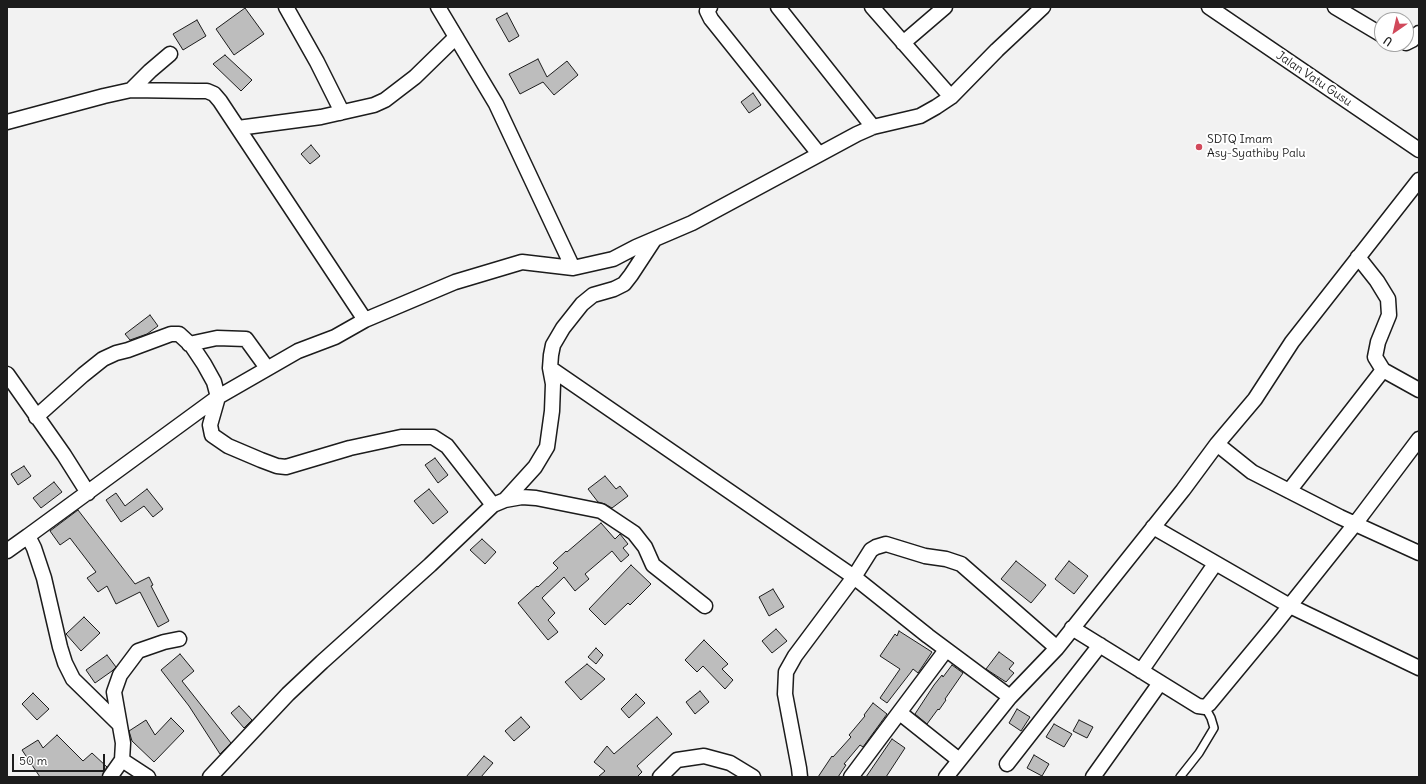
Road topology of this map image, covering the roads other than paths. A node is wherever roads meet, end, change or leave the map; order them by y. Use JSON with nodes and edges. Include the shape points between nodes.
{"nodes":[{"id":1,"x":286,"y":7,"type":"edge"},
{"id":2,"x":438,"y":7,"type":"edge"},
{"id":3,"x":778,"y":7,"type":"edge"},
{"id":4,"x":872,"y":7,"type":"edge"},
{"id":5,"x":945,"y":7,"type":"edge"},
{"id":6,"x":1043,"y":7,"type":"edge"},
{"id":7,"x":1209,"y":7,"type":"edge"},
{"id":8,"x":1335,"y":7,"type":"edge"},
{"id":9,"x":706,"y":8,"type":"edge"},
{"id":10,"x":1374,"y":30,"type":"edge"},
{"id":11,"x":456,"y":37,"type":"junction"},
{"id":12,"x":903,"y":43,"type":"junction"},
{"id":13,"x":170,"y":54,"type":"dead end"},
{"id":14,"x":130,"y":90,"type":"junction"},
{"id":15,"x":951,"y":97,"type":"junction"},
{"id":16,"x":340,"y":113,"type":"junction"},
{"id":17,"x":7,"y":122,"type":"edge"},
{"id":18,"x":873,"y":127,"type":"junction"},
{"id":19,"x":238,"y":128,"type":"junction"},
{"id":20,"x":1419,"y":150,"type":"edge"},
{"id":21,"x":820,"y":154,"type":"junction"},
{"id":22,"x":1419,"y":180,"type":"edge"},
{"id":23,"x":654,"y":240,"type":"junction"},
{"id":24,"x":1358,"y":257,"type":"junction"},
{"id":25,"x":573,"y":268,"type":"junction"},
{"id":26,"x":365,"y":320,"type":"junction"},
{"id":27,"x":189,"y":344,"type":"junction"},
{"id":28,"x":267,"y":368,"type":"junction"},
{"id":29,"x":550,"y":368,"type":"junction"},
{"id":30,"x":1383,"y":370,"type":"junction"},
{"id":31,"x":7,"y":374,"type":"edge"},
{"id":32,"x":1419,"y":390,"type":"edge"},
{"id":33,"x":218,"y":397,"type":"junction"},
{"id":34,"x":36,"y":417,"type":"junction"},
{"id":35,"x":1419,"y":440,"type":"edge"},
{"id":36,"x":1217,"y":444,"type":"junction"},
{"id":37,"x":1289,"y":491,"type":"junction"},
{"id":38,"x":88,"y":493,"type":"junction"},
{"id":39,"x":499,"y":503,"type":"junction"},
{"id":40,"x":1356,"y":524,"type":"junction"},
{"id":41,"x":1153,"y":527,"type":"junction"},
{"id":42,"x":28,"y":536,"type":"junction"},
{"id":43,"x":7,"y":551,"type":"edge"},
{"id":44,"x":1419,"y":553,"type":"edge"},
{"id":45,"x":1215,"y":564,"type":"junction"},
{"id":46,"x":854,"y":577,"type":"junction"},
{"id":47,"x":705,"y":606,"type":"dead end"},
{"id":48,"x":1290,"y":606,"type":"junction"},
{"id":49,"x":1072,"y":628,"type":"junction"},
{"id":50,"x":179,"y":639,"type":"dead end"},
{"id":51,"x":1100,"y":645,"type":"junction"},
{"id":52,"x":1057,"y":648,"type":"junction"},
{"id":53,"x":946,"y":650,"type":"junction"},
{"id":54,"x":1419,"y":668,"type":"edge"},
{"id":55,"x":1141,"y":671,"type":"junction"},
{"id":56,"x":1160,"y":683,"type":"junction"},
{"id":57,"x":1010,"y":697,"type":"junction"},
{"id":58,"x":1205,"y":707,"type":"junction"},
{"id":59,"x":900,"y":713,"type":"junction"},
{"id":60,"x":119,"y":724,"type":"junction"},
{"id":61,"x":122,"y":760,"type":"junction"},
{"id":62,"x":959,"y":760,"type":"junction"},
{"id":63,"x":1007,"y":764,"type":"dead end"},
{"id":64,"x":110,"y":777,"type":"edge"},
{"id":65,"x":148,"y":777,"type":"edge"},
{"id":66,"x":210,"y":777,"type":"edge"},
{"id":67,"x":660,"y":777,"type":"edge"},
{"id":68,"x":753,"y":777,"type":"edge"},
{"id":69,"x":800,"y":777,"type":"edge"},
{"id":70,"x":852,"y":777,"type":"edge"},
{"id":71,"x":946,"y":777,"type":"edge"},
{"id":72,"x":1094,"y":777,"type":"edge"},
{"id":73,"x":1180,"y":777,"type":"edge"}],
"edges":[{"from":1,"to":16,"type":"street","via":[[317,62],[340,108]]},
{"from":2,"to":11,"type":"street"},
{"from":3,"to":18,"type":"street"},
{"from":4,"to":12,"type":"street"},
{"from":5,"to":12,"type":"street"},
{"from":6,"to":15,"type":"street"},
{"from":7,"to":20,"type":"street","name":"Jalan Vatu Gusu"},
{"from":8,"to":10,"type":"street"},
{"from":9,"to":21,"type":"street","via":[[711,19]]},
{"from":11,"to":16,"type":"street","via":[[415,77],[385,100]]},
{"from":11,"to":25,"type":"street","via":[[496,104]]},
{"from":12,"to":15,"type":"street"},
{"from":13,"to":14,"type":"street"},
{"from":14,"to":17,"type":"street"},
{"from":14,"to":19,"type":"street","via":[[207,91],[220,101]]},
{"from":15,"to":18,"type":"street","via":[[920,116]]},
{"from":16,"to":19,"type":"street"},
{"from":18,"to":21,"type":"street"},
{"from":19,"to":26,"type":"street"},
{"from":21,"to":23,"type":"street","via":[[692,223]]},
{"from":22,"to":24,"type":"street"},
{"from":23,"to":25,"type":"street","via":[[613,259]]},
{"from":23,"to":29,"type":"street","via":[[624,284],[593,295],[573,314],[553,345]]},
{"from":24,"to":30,"type":"street","via":[[1378,281],[1388,299],[1389,315],[1375,357]]},
{"from":24,"to":36,"type":"street","via":[[1292,342],[1255,399]]},
{"from":25,"to":26,"type":"street","via":[[522,262],[455,282]]},
{"from":26,"to":28,"type":"street","via":[[335,337],[298,351]]},
{"from":27,"to":28,"type":"street","via":[[217,338],[246,339]]},
{"from":27,"to":33,"type":"street","via":[[212,376]]},
{"from":27,"to":34,"type":"street","via":[[179,334],[172,334],[103,359]]},
{"from":28,"to":33,"type":"street"},
{"from":29,"to":39,"type":"street","via":[[553,384],[552,411],[547,447],[535,467]]},
{"from":29,"to":46,"type":"street"},
{"from":30,"to":32,"type":"street"},
{"from":30,"to":37,"type":"street"},
{"from":31,"to":34,"type":"street"},
{"from":33,"to":38,"type":"street"},
{"from":33,"to":39,"type":"street","via":[[210,425],[212,435],[228,446],[261,460],[286,467],[350,448],[401,437],[433,437],[447,446]]},
{"from":34,"to":38,"type":"street"},
{"from":35,"to":40,"type":"street"},
{"from":36,"to":37,"type":"street","via":[[1252,472]]},
{"from":36,"to":41,"type":"street"},
{"from":37,"to":40,"type":"street"},
{"from":38,"to":42,"type":"street"},
{"from":39,"to":47,"type":"street","via":[[522,497],[536,498],[601,511],[634,533],[645,547],[653,565]]},
{"from":39,"to":66,"type":"street","via":[[288,694]]},
{"from":40,"to":44,"type":"street"},
{"from":40,"to":48,"type":"street"},
{"from":41,"to":45,"type":"street"},
{"from":41,"to":49,"type":"street"},
{"from":42,"to":43,"type":"street"},
{"from":42,"to":60,"type":"street","via":[[44,578],[65,663],[73,679]]},
{"from":45,"to":48,"type":"street"},
{"from":45,"to":55,"type":"street"},
{"from":46,"to":52,"type":"street","via":[[872,550],[886,544],[961,564]]},
{"from":46,"to":53,"type":"street"},
{"from":46,"to":69,"type":"street","via":[[786,672],[786,694]]},
{"from":48,"to":54,"type":"street"},
{"from":48,"to":58,"type":"street"},
{"from":49,"to":51,"type":"street"},
{"from":49,"to":52,"type":"street"},
{"from":50,"to":60,"type":"street","via":[[138,651],[120,674],[114,692]]},
{"from":51,"to":55,"type":"street"},
{"from":51,"to":63,"type":"street"},
{"from":52,"to":57,"type":"street"},
{"from":53,"to":57,"type":"street"},
{"from":53,"to":59,"type":"street"},
{"from":55,"to":56,"type":"street"},
{"from":56,"to":58,"type":"street","via":[[1198,706]]},
{"from":56,"to":72,"type":"street"},
{"from":57,"to":62,"type":"street"},
{"from":58,"to":73,"type":"lane","via":[[1214,728]]},
{"from":59,"to":62,"type":"street"},
{"from":59,"to":70,"type":"street"},
{"from":60,"to":61,"type":"street"},
{"from":61,"to":64,"type":"street"},
{"from":61,"to":65,"type":"street"},
{"from":62,"to":71,"type":"street"},
{"from":67,"to":68,"type":"street","via":[[677,760],[704,756],[730,763]]}]}
